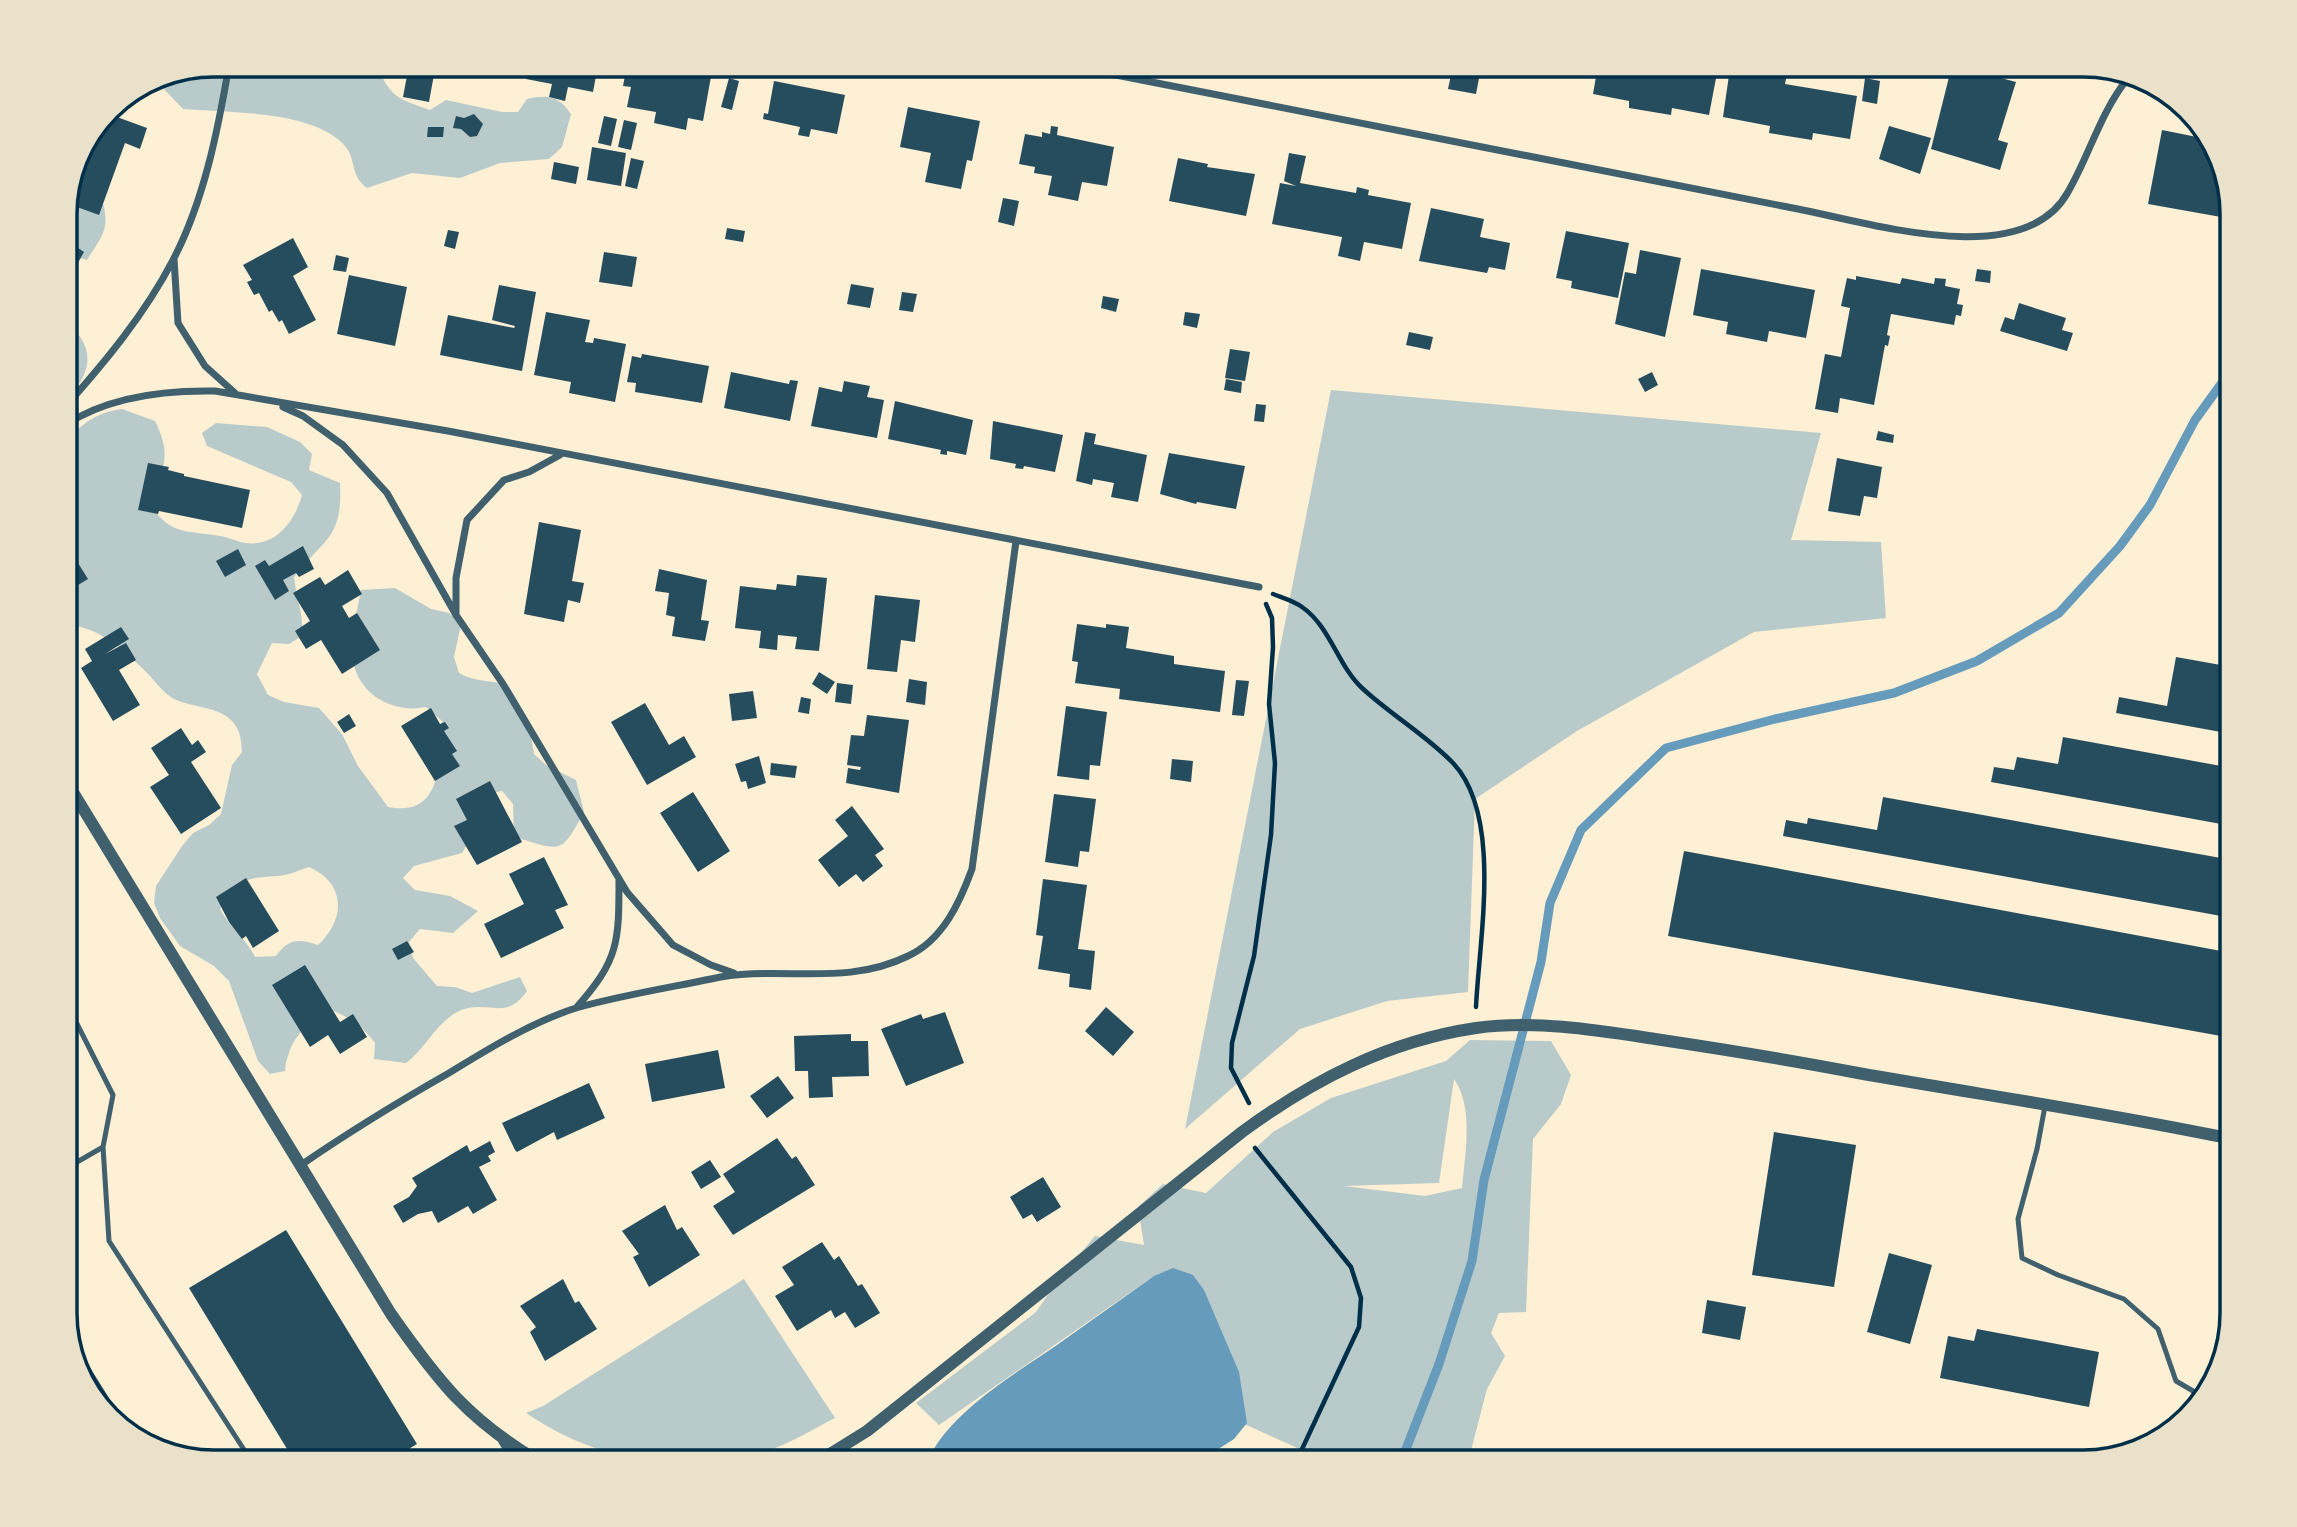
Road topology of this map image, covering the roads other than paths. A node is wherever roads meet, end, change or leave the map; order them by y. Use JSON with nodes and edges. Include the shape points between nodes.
{"nodes":[{"id":1,"x":227,"y":77,"type":"edge"},
{"id":2,"x":1126,"y":77,"type":"edge"},
{"id":3,"x":2124,"y":83,"type":"edge"},
{"id":4,"x":174,"y":259,"type":"junction"},
{"id":5,"x":77,"y":392,"type":"edge"},
{"id":6,"x":236,"y":394,"type":"junction"},
{"id":7,"x":77,"y":419,"type":"edge"},
{"id":8,"x":561,"y":454,"type":"junction"},
{"id":9,"x":1016,"y":541,"type":"junction"},
{"id":10,"x":1259,"y":587,"type":"road end"},
{"id":11,"x":456,"y":615,"type":"junction"},
{"id":12,"x":77,"y":799,"type":"edge"},
{"id":13,"x":619,"y":875,"type":"junction"},
{"id":14,"x":738,"y":974,"type":"junction"},
{"id":15,"x":576,"y":1009,"type":"junction"},
{"id":16,"x":77,"y":1024,"type":"edge"},
{"id":17,"x":2045,"y":1105,"type":"junction"},
{"id":18,"x":2220,"y":1137,"type":"edge"},
{"id":19,"x":103,"y":1147,"type":"junction"},
{"id":20,"x":77,"y":1162,"type":"edge"},
{"id":21,"x":301,"y":1165,"type":"junction"},
{"id":22,"x":2195,"y":1392,"type":"edge"},
{"id":23,"x":500,"y":1439,"type":"junction"},
{"id":24,"x":244,"y":1450,"type":"edge"},
{"id":25,"x":506,"y":1450,"type":"edge"},
{"id":26,"x":519,"y":1450,"type":"edge"},
{"id":27,"x":837,"y":1450,"type":"edge"}],
"edges":[{"from":1,"to":4,"type":"street","via":[[198,201]]},
{"from":2,"to":3,"type":"street","via":[[1798,209],[1983,239],[2028,229],[2049,216],[2068,194],[2095,131]]},
{"from":4,"to":5,"type":"street","via":[[141,312]]},
{"from":4,"to":6,"type":"street","via":[[178,323],[200,360]]},
{"from":6,"to":7,"type":"street","via":[[181,390],[152,394],[114,402]]},
{"from":6,"to":8,"type":"street"},
{"from":6,"to":11,"type":"street","via":[[289,408],[355,456],[387,494]]},
{"from":8,"to":9,"type":"street"},
{"from":8,"to":11,"type":"street","via":[[504,481],[467,520],[456,578]]},
{"from":9,"to":10,"type":"street"},
{"from":9,"to":14,"type":"street","via":[[972,869],[960,901],[946,922],[911,955],[877,970]]},
{"from":11,"to":13,"type":"street"},
{"from":12,"to":21,"type":"street"},
{"from":13,"to":14,"type":"street","via":[[627,892],[673,945]]},
{"from":13,"to":15,"type":"street","via":[[619,922],[612,961]]},
{"from":14,"to":15,"type":"street"},
{"from":15,"to":21,"type":"street","via":[[483,1052]]},
{"from":16,"to":19,"type":"lane","via":[[113,1095]]},
{"from":17,"to":18,"type":"street"},
{"from":17,"to":22,"type":"lane","via":[[2018,1219],[2022,1258],[2124,1299],[2158,1329],[2176,1381]]},
{"from":17,"to":27,"type":"street","via":[[1784,1059],[1552,1026],[1495,1026],[1418,1040],[1354,1063],[1259,1119],[867,1432]]},
{"from":19,"to":20,"type":"lane"},
{"from":19,"to":24,"type":"lane","via":[[109,1241]]},
{"from":21,"to":23,"type":"street","via":[[391,1314],[436,1378]]},
{"from":23,"to":25,"type":"lane"},
{"from":23,"to":26,"type":"street"}]}
